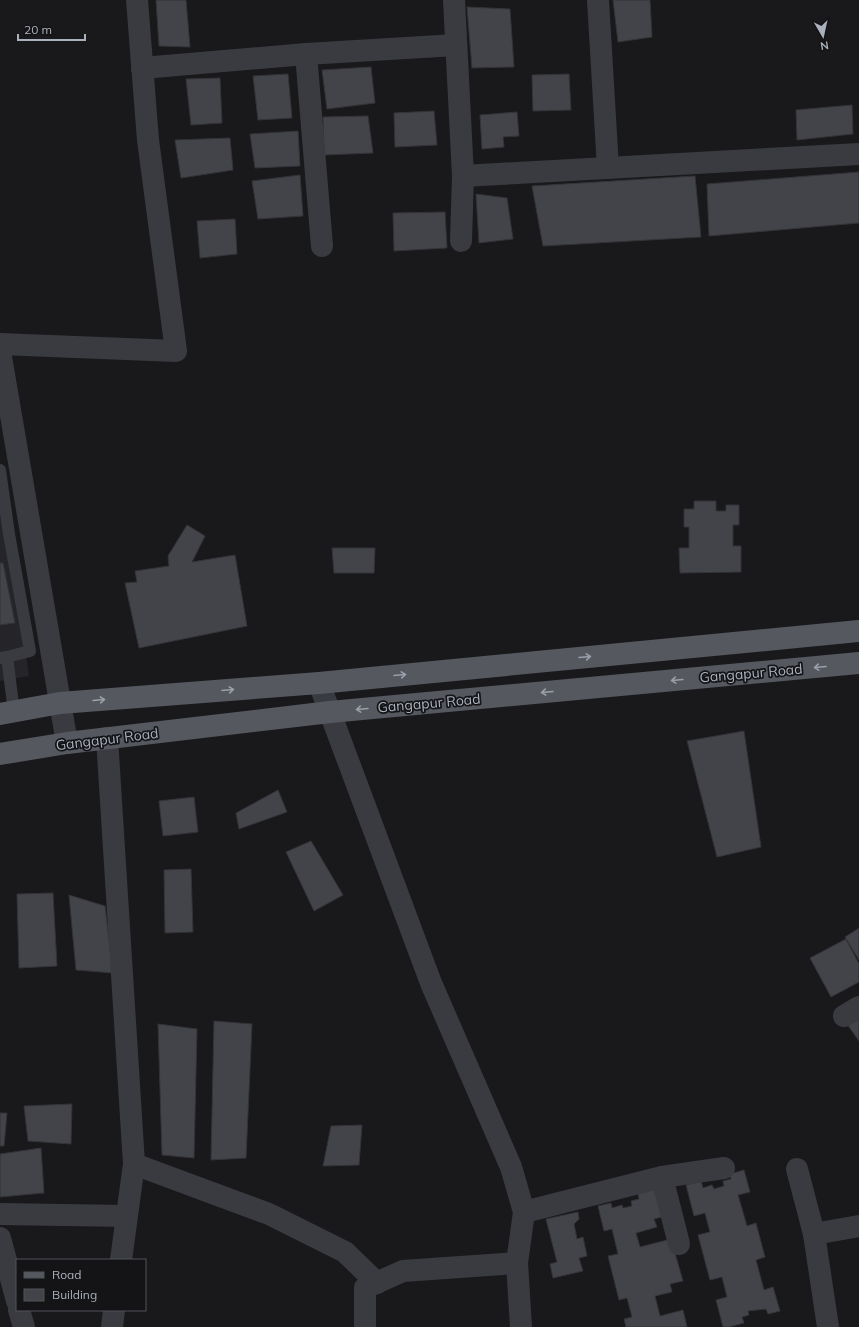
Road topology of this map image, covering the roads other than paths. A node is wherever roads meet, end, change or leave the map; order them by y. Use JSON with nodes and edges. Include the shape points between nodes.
{"nodes":[{"id":1,"x":137,"y":0,"type":"edge"},
{"id":2,"x":454,"y":0,"type":"edge"},
{"id":3,"x":598,"y":0,"type":"edge"},
{"id":4,"x":456,"y":44,"type":"junction"},
{"id":5,"x":306,"y":54,"type":"junction"},
{"id":6,"x":142,"y":68,"type":"junction"},
{"id":7,"x":859,"y":154,"type":"edge"},
{"id":8,"x":608,"y":168,"type":"junction"},
{"id":9,"x":463,"y":176,"type":"junction"},
{"id":10,"x":461,"y":241,"type":"dead end"},
{"id":11,"x":322,"y":246,"type":"dead end"},
{"id":12,"x":0,"y":344,"type":"edge"},
{"id":13,"x":0,"y":351,"type":"edge"},
{"id":14,"x":0,"y":470,"type":"edge"},
{"id":15,"x":859,"y":631,"type":"edge"},
{"id":16,"x":4,"y":658,"type":"edge"},
{"id":17,"x":859,"y":663,"type":"edge"},
{"id":18,"x":319,"y":682,"type":"junction"},
{"id":19,"x":60,"y":703,"type":"junction"},
{"id":20,"x":330,"y":712,"type":"junction"},
{"id":21,"x":7,"y":713,"type":"edge"},
{"id":22,"x":107,"y":738,"type":"junction"},
{"id":23,"x":67,"y":743,"type":"junction"},
{"id":24,"x":0,"y":754,"type":"edge"},
{"id":25,"x":134,"y":1164,"type":"junction"},
{"id":26,"x":724,"y":1168,"type":"dead end"},
{"id":27,"x":797,"y":1169,"type":"dead end"},
{"id":28,"x":662,"y":1177,"type":"junction"},
{"id":29,"x":524,"y":1212,"type":"junction"},
{"id":30,"x":0,"y":1214,"type":"edge"},
{"id":31,"x":126,"y":1216,"type":"junction"},
{"id":32,"x":859,"y":1226,"type":"edge"},
{"id":33,"x":814,"y":1234,"type":"junction"},
{"id":34,"x":0,"y":1238,"type":"edge"},
{"id":35,"x":679,"y":1244,"type":"dead end"},
{"id":36,"x":121,"y":1259,"type":"edge"},
{"id":37,"x":517,"y":1263,"type":"junction"},
{"id":38,"x":377,"y":1283,"type":"junction"},
{"id":39,"x":16,"y":1297,"type":"edge"},
{"id":40,"x":19,"y":1311,"type":"edge"},
{"id":41,"x":114,"y":1311,"type":"edge"},
{"id":42,"x":24,"y":1327,"type":"edge"},
{"id":43,"x":112,"y":1327,"type":"edge"},
{"id":44,"x":364,"y":1327,"type":"edge"},
{"id":45,"x":521,"y":1327,"type":"edge"},
{"id":46,"x":828,"y":1327,"type":"edge"}],
"edges":[{"from":1,"to":6,"type":"street"},
{"from":2,"to":4,"type":"street"},
{"from":3,"to":8,"type":"street"},
{"from":4,"to":5,"type":"street"},
{"from":4,"to":9,"type":"street"},
{"from":5,"to":6,"type":"street"},
{"from":5,"to":11,"type":"street"},
{"from":6,"to":12,"type":"street","via":[[148,140],[176,351]]},
{"from":7,"to":8,"type":"street"},
{"from":8,"to":9,"type":"street"},
{"from":9,"to":10,"type":"street"},
{"from":13,"to":19,"type":"street"},
{"from":14,"to":16,"type":"lane","via":[[30,651]]},
{"from":18,"to":15,"type":"main road","one_way":true},
{"from":16,"to":21,"type":"lane"},
{"from":17,"to":20,"type":"main road","name":"Gangapur Road","one_way":true},
{"from":19,"to":18,"type":"main road","one_way":true},
{"from":18,"to":20,"type":"street"},
{"from":19,"to":21,"type":"main road"},
{"from":19,"to":23,"type":"street"},
{"from":20,"to":22,"type":"main road","name":"Gangapur Road"},
{"from":20,"to":29,"type":"street","via":[[431,983],[511,1167]]},
{"from":22,"to":23,"type":"main road","name":"Gangapur Road"},
{"from":22,"to":25,"type":"street"},
{"from":23,"to":24,"type":"main road","name":"Gangapur Road"},
{"from":25,"to":31,"type":"street"},
{"from":25,"to":38,"type":"street","via":[[269,1214],[345,1252]]},
{"from":26,"to":28,"type":"street"},
{"from":27,"to":33,"type":"street"},
{"from":28,"to":29,"type":"street"},
{"from":28,"to":35,"type":"street"},
{"from":29,"to":37,"type":"street"},
{"from":30,"to":31,"type":"street"},
{"from":31,"to":36,"type":"street"},
{"from":32,"to":33,"type":"street"},
{"from":33,"to":46,"type":"street"},
{"from":34,"to":39,"type":"street"},
{"from":37,"to":38,"type":"street","via":[[403,1271]]},
{"from":37,"to":45,"type":"street"},
{"from":38,"to":44,"type":"street","via":[[365,1288]]},
{"from":40,"to":42,"type":"street"},
{"from":41,"to":43,"type":"street"}]}
